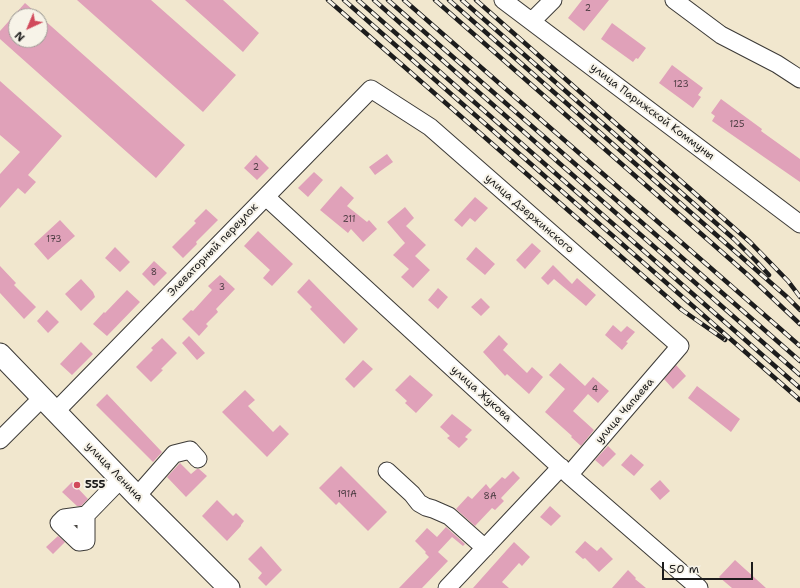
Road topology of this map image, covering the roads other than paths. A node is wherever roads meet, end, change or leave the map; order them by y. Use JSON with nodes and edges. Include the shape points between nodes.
{"nodes":[{"id":1,"x":503,"y":0,"type":"edge"},
{"id":2,"x":553,"y":0,"type":"edge"},
{"id":3,"x":674,"y":0,"type":"edge"},
{"id":4,"x":532,"y":21,"type":"junction"},
{"id":5,"x":800,"y":79,"type":"edge"},
{"id":6,"x":371,"y":89,"type":"joint"},
{"id":7,"x":266,"y":197,"type":"junction"},
{"id":8,"x":800,"y":224,"type":"edge"},
{"id":9,"x":680,"y":346,"type":"joint"},
{"id":10,"x":0,"y":354,"type":"edge"},
{"id":11,"x":49,"y":404,"type":"junction"},
{"id":12,"x":0,"y":440,"type":"edge"},
{"id":13,"x":198,"y":459,"type":"dead end"},
{"id":14,"x":387,"y":471,"type":"dead end"},
{"id":15,"x":565,"y":471,"type":"junction"},
{"id":16,"x":121,"y":479,"type":"junction"},
{"id":17,"x":137,"y":496,"type":"junction"},
{"id":18,"x":86,"y":515,"type":"dead end"},
{"id":19,"x":485,"y":548,"type":"junction"},
{"id":20,"x":229,"y":588,"type":"edge"},
{"id":21,"x":448,"y":588,"type":"edge"},
{"id":22,"x":699,"y":588,"type":"edge"}],
"edges":[{"from":1,"to":4,"type":"street","name":"улица Парижской Коммуны"},
{"from":2,"to":4,"type":"street"},
{"from":3,"to":5,"type":"street","via":[[721,35]]},
{"from":4,"to":8,"type":"street","name":"улица Парижской Коммуны"},
{"from":6,"to":7,"type":"street","name":"Элеваторный переулок"},
{"from":6,"to":9,"type":"street","name":"улица Дзержинского","via":[[430,127]]},
{"from":7,"to":11,"type":"street","name":"Элеваторный переулок"},
{"from":7,"to":15,"type":"street","name":"улица Жукова"},
{"from":9,"to":15,"type":"street","name":"улица Чапаева"},
{"from":10,"to":11,"type":"main road","name":"улица Ленина"},
{"from":11,"to":12,"type":"street","name":"Элеваторный переулок"},
{"from":11,"to":16,"type":"main road","name":"улица Ленина"},
{"from":13,"to":17,"type":"street","via":[[190,450],[174,454]]},
{"from":14,"to":19,"type":"street","via":[[419,503],[449,516]]},
{"from":15,"to":19,"type":"street","name":"улица Чапаева"},
{"from":15,"to":22,"type":"street","name":"улица Жукова"},
{"from":16,"to":17,"type":"main road","name":"улица Ленина"},
{"from":16,"to":18,"type":"street"},
{"from":17,"to":20,"type":"main road","name":"улица Ленина"},
{"from":19,"to":21,"type":"street","name":"улица Чапаева"}]}
